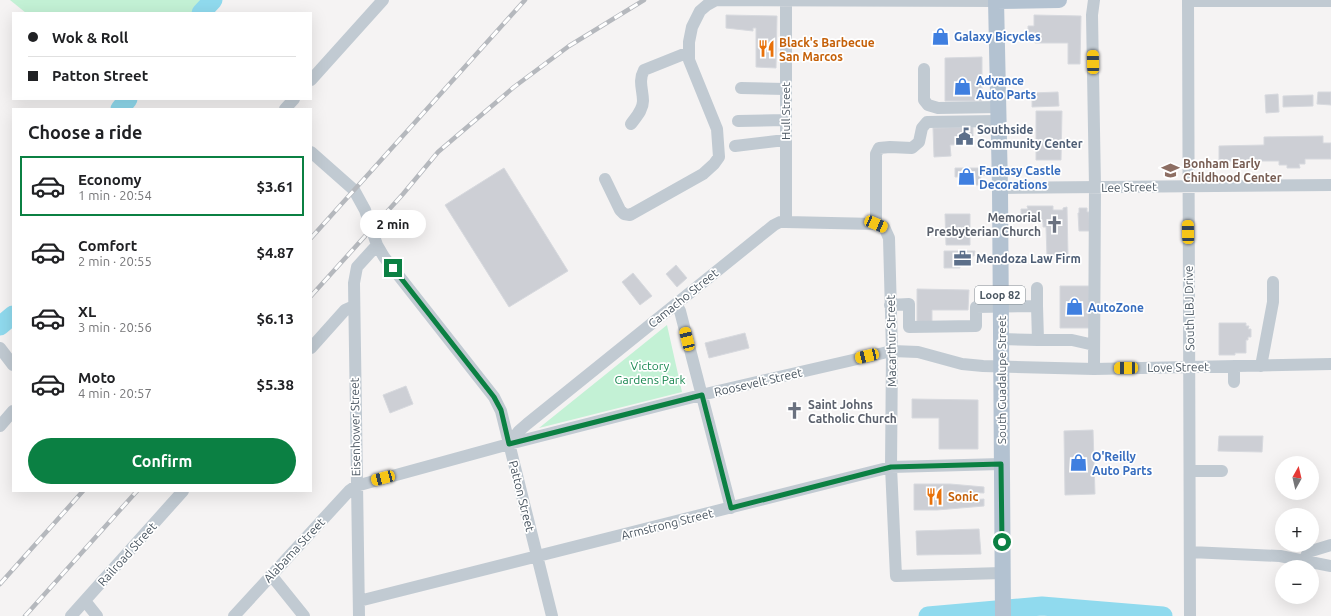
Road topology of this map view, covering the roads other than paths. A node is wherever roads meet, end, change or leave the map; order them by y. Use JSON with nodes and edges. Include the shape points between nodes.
{"nodes":[{"id":1,"x":383,"y":0,"type":"edge"},
{"id":2,"x":716,"y":0,"type":"edge"},
{"id":3,"x":786,"y":0,"type":"edge"},
{"id":4,"x":996,"y":0,"type":"edge"},
{"id":5,"x":1059,"y":0,"type":"edge"},
{"id":6,"x":1094,"y":0,"type":"edge"},
{"id":7,"x":1287,"y":0,"type":"edge"},
{"id":8,"x":948,"y":1,"type":"edge"},
{"id":9,"x":968,"y":1,"type":"edge"},
{"id":10,"x":1188,"y":1,"type":"edge"},
{"id":11,"x":1331,"y":1,"type":"edge"},
{"id":12,"x":689,"y":52,"type":"junction"},
{"id":13,"x":924,"y":69,"type":"dead end"},
{"id":14,"x":312,"y":79,"type":"edge"},
{"id":15,"x":741,"y":88,"type":"dead end"},
{"id":16,"x":785,"y":89,"type":"junction"},
{"id":17,"x":293,"y":100,"type":"edge"},
{"id":18,"x":286,"y":108,"type":"edge"},
{"id":19,"x":998,"y":114,"type":"junction"},
{"id":20,"x":785,"y":120,"type":"junction"},
{"id":21,"x":738,"y":121,"type":"dead end"},
{"id":22,"x":631,"y":124,"type":"dead end"},
{"id":23,"x":785,"y":140,"type":"junction"},
{"id":24,"x":735,"y":146,"type":"dead end"},
{"id":25,"x":312,"y":153,"type":"edge"},
{"id":26,"x":605,"y":179,"type":"dead end"},
{"id":27,"x":1331,"y":185,"type":"edge"},
{"id":28,"x":1188,"y":186,"type":"junction"},
{"id":29,"x":1095,"y":187,"type":"junction"},
{"id":30,"x":1000,"y":188,"type":"junction"},
{"id":31,"x":786,"y":222,"type":"junction"},
{"id":32,"x":880,"y":226,"type":"junction"},
{"id":33,"x":376,"y":245,"type":"junction"},
{"id":34,"x":1273,"y":282,"type":"dead end"},
{"id":35,"x":1037,"y":288,"type":"dead end"},
{"id":36,"x":676,"y":304,"type":"junction"},
{"id":37,"x":890,"y":305,"type":"junction"},
{"id":38,"x":354,"y":306,"type":"junction"},
{"id":39,"x":1037,"y":306,"type":"junction"},
{"id":40,"x":1000,"y":307,"type":"junction"},
{"id":41,"x":1000,"y":339,"type":"junction"},
{"id":42,"x":1038,"y":340,"type":"junction"},
{"id":43,"x":1094,"y":344,"type":"junction"},
{"id":44,"x":312,"y":347,"type":"edge"},
{"id":45,"x":0,"y":348,"type":"edge"},
{"id":46,"x":892,"y":351,"type":"junction"},
{"id":47,"x":12,"y":364,"type":"edge"},
{"id":48,"x":1331,"y":364,"type":"edge"},
{"id":49,"x":1234,"y":366,"type":"junction"},
{"id":50,"x":1261,"y":366,"type":"junction"},
{"id":51,"x":1000,"y":367,"type":"junction"},
{"id":52,"x":1190,"y":367,"type":"junction"},
{"id":53,"x":1094,"y":369,"type":"junction"},
{"id":54,"x":1234,"y":382,"type":"dead end"},
{"id":55,"x":702,"y":395,"type":"junction"},
{"id":56,"x":12,"y":412,"type":"edge"},
{"id":57,"x":0,"y":426,"type":"edge"},
{"id":58,"x":509,"y":444,"type":"junction"},
{"id":59,"x":1001,"y":464,"type":"junction"},
{"id":60,"x":891,"y":467,"type":"junction"},
{"id":61,"x":1190,"y":471,"type":"junction"},
{"id":62,"x":1222,"y":471,"type":"dead end"},
{"id":63,"x":356,"y":486,"type":"junction"},
{"id":64,"x":182,"y":492,"type":"edge"},
{"id":65,"x":731,"y":508,"type":"junction"},
{"id":66,"x":1331,"y":545,"type":"edge"},
{"id":67,"x":1190,"y":552,"type":"junction"},
{"id":68,"x":537,"y":557,"type":"junction"},
{"id":69,"x":1304,"y":560,"type":"joint"},
{"id":70,"x":1319,"y":563,"type":"edge"},
{"id":71,"x":1331,"y":566,"type":"edge"},
{"id":72,"x":1002,"y":573,"type":"junction"},
{"id":73,"x":271,"y":575,"type":"junction"},
{"id":74,"x":85,"y":600,"type":"junction"},
{"id":75,"x":360,"y":601,"type":"junction"},
{"id":76,"x":71,"y":616,"type":"edge"},
{"id":77,"x":98,"y":616,"type":"edge"},
{"id":78,"x":234,"y":616,"type":"edge"},
{"id":79,"x":304,"y":616,"type":"edge"},
{"id":80,"x":358,"y":616,"type":"edge"},
{"id":81,"x":552,"y":616,"type":"edge"},
{"id":82,"x":1003,"y":616,"type":"edge"},
{"id":83,"x":1190,"y":616,"type":"edge"}],
"edges":[{"from":1,"to":14,"type":"street"},
{"from":2,"to":3,"type":"street"},
{"from":2,"to":12,"type":"street","via":[[700,11],[692,27]]},
{"from":3,"to":8,"type":"street"},
{"from":3,"to":16,"type":"street","name":"Hull Street"},
{"from":4,"to":5,"type":"main road"},
{"from":4,"to":9,"type":"street"},
{"from":4,"to":19,"type":"main road","name":"South Guadalupe Street","number":"Loop 82"},
{"from":6,"to":29,"type":"street","via":[[1092,15]]},
{"from":7,"to":10,"type":"street"},
{"from":7,"to":11,"type":"street"},
{"from":8,"to":9,"type":"street"},
{"from":10,"to":28,"type":"street","name":"South LBJ Drive"},
{"from":12,"to":22,"type":"street","via":[[644,70],[640,82],[643,102],[641,111]]},
{"from":12,"to":26,"type":"street","via":[[694,74],[717,129],[719,157],[703,174],[630,214],[624,214],[620,210]]},
{"from":13,"to":19,"type":"street","via":[[924,100],[928,105]]},
{"from":15,"to":16,"type":"street"},
{"from":16,"to":20,"type":"street","name":"Hull Street"},
{"from":17,"to":18,"type":"street"},
{"from":19,"to":30,"type":"main road","name":"South Guadalupe Street","number":"Loop 82"},
{"from":19,"to":32,"type":"street","name":"Macarthur Street","via":[[927,122],[922,128],[919,142],[912,148],[879,148],[876,154]]},
{"from":20,"to":21,"type":"street"},
{"from":20,"to":23,"type":"street","name":"Hull Street"},
{"from":23,"to":24,"type":"street"},
{"from":23,"to":31,"type":"street","name":"Hull Street"},
{"from":25,"to":33,"type":"street","name":"Patton Street","via":[[354,190],[365,210]]},
{"from":27,"to":28,"type":"street","name":"Lee Street"},
{"from":28,"to":29,"type":"street","name":"Lee Street"},
{"from":28,"to":52,"type":"street","name":"South LBJ Drive"},
{"from":29,"to":30,"type":"street","name":"Lee Street"},
{"from":29,"to":43,"type":"street"},
{"from":30,"to":40,"type":"main road","name":"South Guadalupe Street","number":"Loop 82"},
{"from":31,"to":32,"type":"street","name":"Camacho Street"},
{"from":31,"to":36,"type":"street","name":"Camacho Street","via":[[774,225]]},
{"from":32,"to":37,"type":"street","name":"Macarthur Street","via":[[889,238]]},
{"from":33,"to":38,"type":"street","name":"Eisenhower Street","via":[[357,267]]},
{"from":33,"to":58,"type":"street","name":"Patton Street","via":[[494,397],[501,410]]},
{"from":34,"to":50,"type":"street","via":[[1273,302]]},
{"from":35,"to":39,"type":"street"},
{"from":36,"to":55,"type":"street"},
{"from":36,"to":58,"type":"street","name":"Camacho Street","via":[[519,431]]},
{"from":37,"to":40,"type":"street","via":[[909,304],[909,327],[976,326],[976,307]]},
{"from":37,"to":46,"type":"street","name":"Macarthur Street"},
{"from":38,"to":44,"type":"street","via":[[345,310]]},
{"from":38,"to":63,"type":"street","name":"Eisenhower Street"},
{"from":39,"to":40,"type":"street"},
{"from":39,"to":42,"type":"street"},
{"from":40,"to":41,"type":"main road","name":"South Guadalupe Street","number":"Loop 82"},
{"from":41,"to":42,"type":"street"},
{"from":41,"to":51,"type":"main road","name":"South Guadalupe Street","number":"Loop 82"},
{"from":42,"to":43,"type":"street","via":[[1072,340]]},
{"from":43,"to":53,"type":"street"},
{"from":45,"to":47,"type":"street"},
{"from":46,"to":51,"type":"street","name":"Roosevelt Street","via":[[918,352],[962,364]]},
{"from":46,"to":55,"type":"street","name":"Roosevelt Street"},
{"from":46,"to":60,"type":"street","name":"Macarthur Street"},
{"from":48,"to":50,"type":"street","name":"Love Street"},
{"from":49,"to":50,"type":"street","name":"Love Street"},
{"from":49,"to":52,"type":"street","name":"Love Street"},
{"from":49,"to":54,"type":"street"},
{"from":51,"to":53,"type":"street","name":"Love Street"},
{"from":51,"to":59,"type":"main road","name":"South Guadalupe Street","number":"Loop 82"},
{"from":52,"to":53,"type":"street","name":"Love Street"},
{"from":52,"to":61,"type":"street","name":"South LBJ Drive"},
{"from":55,"to":58,"type":"street","name":"Roosevelt Street"},
{"from":55,"to":65,"type":"street"},
{"from":56,"to":57,"type":"street"},
{"from":58,"to":63,"type":"street","name":"Roosevelt Street"},
{"from":58,"to":68,"type":"street","name":"Patton Street"},
{"from":59,"to":60,"type":"street","name":"Armstrong Street"},
{"from":59,"to":72,"type":"main road","name":"South Guadalupe Street","number":"Loop 82"},
{"from":60,"to":65,"type":"street","name":"Armstrong Street"},
{"from":60,"to":72,"type":"street","name":"Macarthur Street","via":[[896,576]]},
{"from":61,"to":62,"type":"street"},
{"from":61,"to":67,"type":"street","name":"South LBJ Drive"},
{"from":63,"to":73,"type":"street","name":"Alabama Street"},
{"from":63,"to":75,"type":"street","name":"Eisenhower Street"},
{"from":64,"to":74,"type":"street","name":"Railroad Street"},
{"from":65,"to":68,"type":"street","name":"Armstrong Street"},
{"from":66,"to":69,"type":"street","via":[[1308,552]]},
{"from":67,"to":69,"type":"street","via":[[1280,556]]},
{"from":67,"to":83,"type":"street","name":"South LBJ Drive"},
{"from":68,"to":75,"type":"street","name":"Armstrong Street"},
{"from":68,"to":81,"type":"street","name":"Patton Street"},
{"from":70,"to":71,"type":"street"},
{"from":72,"to":82,"type":"main road","name":"South Guadalupe Street","number":"Loop 82"},
{"from":73,"to":78,"type":"street","name":"Alabama Street"},
{"from":73,"to":79,"type":"street"},
{"from":74,"to":76,"type":"street","name":"Railroad Street"},
{"from":74,"to":77,"type":"street"},
{"from":75,"to":80,"type":"street","name":"Eisenhower Street"}]}
